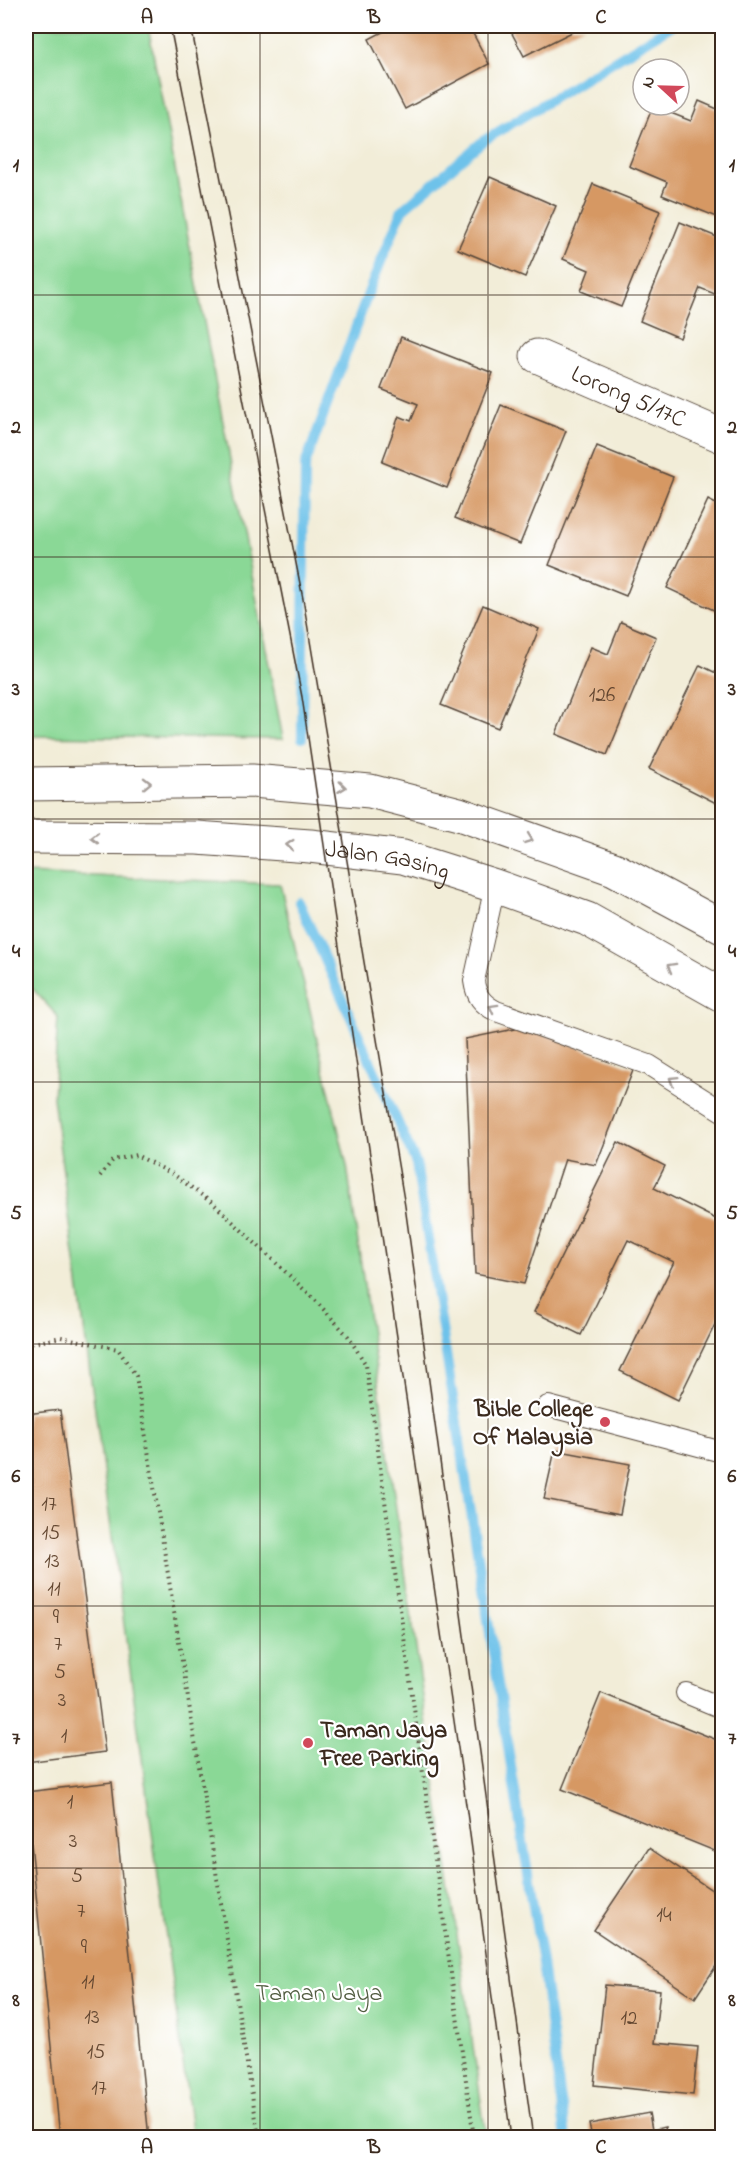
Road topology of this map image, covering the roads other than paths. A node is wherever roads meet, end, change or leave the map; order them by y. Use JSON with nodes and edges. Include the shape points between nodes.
{"nodes":[{"id":1,"x":537,"y":356,"type":"dead end"},
{"id":2,"x":723,"y":436,"type":"edge"},
{"id":3,"x":26,"y":784,"type":"edge"},
{"id":4,"x":26,"y":837,"type":"edge"},
{"id":5,"x":495,"y":886,"type":"junction"},
{"id":6,"x":723,"y":927,"type":"edge"},
{"id":7,"x":723,"y":995,"type":"edge"},
{"id":8,"x":723,"y":1111,"type":"edge"},
{"id":9,"x":548,"y":1406,"type":"dead end"},
{"id":10,"x":723,"y":1452,"type":"edge"},
{"id":11,"x":686,"y":1693,"type":"dead end"},
{"id":12,"x":723,"y":1708,"type":"edge"}],
"edges":[{"from":1,"to":2,"type":"main road","name":"Lorong 5/17C"},
{"from":3,"to":6,"type":"main road","one_way":true,"via":[[252,781],[370,791],[459,814],[614,869]]},
{"from":5,"to":4,"type":"main road","name":"Jalan Gasing","one_way":true,"via":[[403,857],[310,846],[197,838]]},
{"from":7,"to":5,"type":"main road","name":"Jalan Gasing","one_way":true,"via":[[587,919]]},
{"from":8,"to":5,"type":"lane","one_way":true,"via":[[649,1065],[496,1011],[481,1001],[474,981]]},
{"from":9,"to":10,"type":"lane"},
{"from":11,"to":12,"type":"lane"}]}
